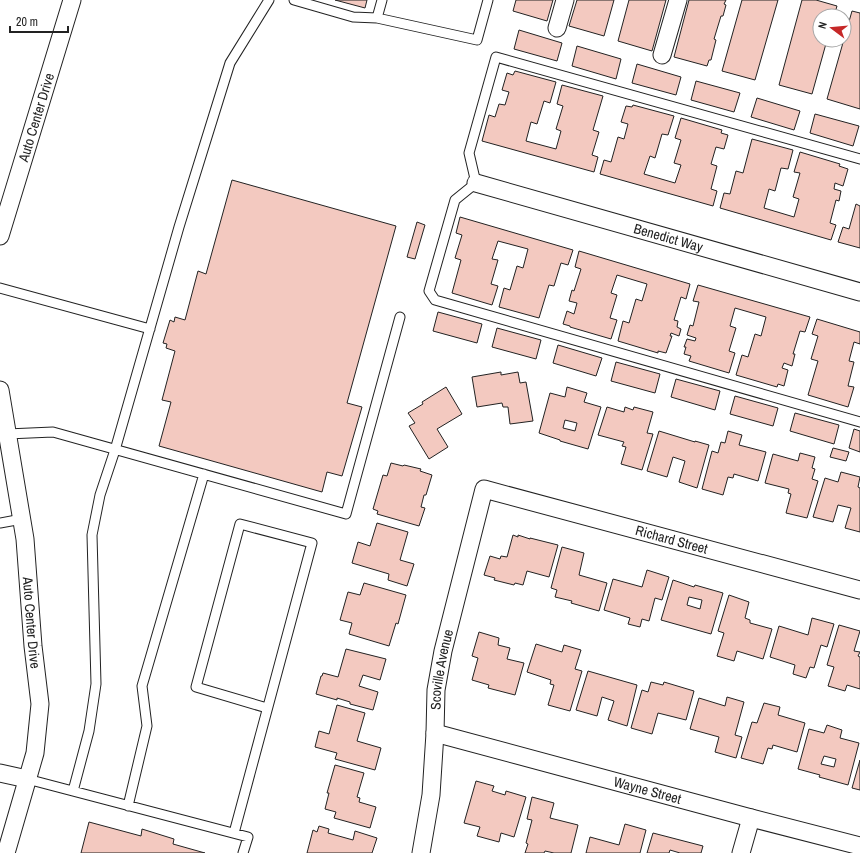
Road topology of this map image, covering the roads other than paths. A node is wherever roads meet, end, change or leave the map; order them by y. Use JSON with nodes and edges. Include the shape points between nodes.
{"nodes":[{"id":1,"x":72,"y":0,"type":"edge"},
{"id":2,"x":269,"y":0,"type":"edge"},
{"id":3,"x":294,"y":0,"type":"edge"},
{"id":4,"x":382,"y":0,"type":"edge"},
{"id":5,"x":488,"y":0,"type":"edge"},
{"id":6,"x":565,"y":0,"type":"edge"},
{"id":7,"x":678,"y":0,"type":"edge"},
{"id":8,"x":377,"y":18,"type":"junction"},
{"id":9,"x":557,"y":28,"type":"dead end"},
{"id":10,"x":662,"y":55,"type":"dead end"},
{"id":11,"x":860,"y":159,"type":"edge"},
{"id":12,"x":476,"y":183,"type":"junction"},
{"id":13,"x":0,"y":236,"type":"edge"},
{"id":14,"x":0,"y":288,"type":"edge"},
{"id":15,"x":860,"y":292,"type":"edge"},
{"id":16,"x":400,"y":317,"type":"dead end"},
{"id":17,"x":150,"y":329,"type":"junction"},
{"id":18,"x":0,"y":393,"type":"edge"},
{"id":19,"x":860,"y":422,"type":"edge"},
{"id":20,"x":7,"y":434,"type":"junction"},
{"id":21,"x":115,"y":450,"type":"junction"},
{"id":22,"x":204,"y":474,"type":"junction"},
{"id":23,"x":484,"y":489,"type":"joint"},
{"id":24,"x":22,"y":519,"type":"junction"},
{"id":25,"x":0,"y":523,"type":"edge"},
{"id":26,"x":860,"y":590,"type":"edge"},
{"id":27,"x":268,"y":708,"type":"junction"},
{"id":28,"x":435,"y":733,"type":"junction"},
{"id":29,"x":0,"y":773,"type":"edge"},
{"id":30,"x":27,"y":779,"type":"junction"},
{"id":31,"x":73,"y":791,"type":"junction"},
{"id":32,"x":128,"y":806,"type":"junction"},
{"id":33,"x":750,"y":818,"type":"junction"},
{"id":34,"x":234,"y":833,"type":"junction"},
{"id":35,"x":860,"y":846,"type":"edge"},
{"id":36,"x":6,"y":853,"type":"edge"},
{"id":37,"x":243,"y":853,"type":"edge"},
{"id":38,"x":421,"y":853,"type":"edge"},
{"id":39,"x":741,"y":853,"type":"edge"}],
"edges":[{"from":1,"to":13,"type":"street","name":"Auto Center Drive"},
{"from":2,"to":17,"type":"lane","via":[[230,63]]},
{"from":3,"to":8,"type":"lane","via":[[353,17]]},
{"from":4,"to":8,"type":"lane"},
{"from":5,"to":8,"type":"lane","via":[[477,40]]},
{"from":6,"to":9,"type":"street"},
{"from":7,"to":10,"type":"street"},
{"from":11,"to":12,"type":"lane","via":[[496,57],[469,154]]},
{"from":12,"to":15,"type":"street","name":"Benedict Way"},
{"from":12,"to":19,"type":"lane","via":[[455,200],[429,291],[435,300]]},
{"from":14,"to":17,"type":"lane"},
{"from":16,"to":22,"type":"lane","via":[[346,514]]},
{"from":17,"to":21,"type":"lane"},
{"from":18,"to":20,"type":"street","name":"Auto Center Drive"},
{"from":20,"to":21,"type":"lane","via":[[53,432]]},
{"from":20,"to":24,"type":"street","name":"Auto Center Drive"},
{"from":21,"to":22,"type":"lane"},
{"from":21,"to":31,"type":"lane","via":[[100,495],[92,535],[96,684],[89,731]]},
{"from":22,"to":32,"type":"lane","via":[[142,686],[147,726]]},
{"from":23,"to":26,"type":"street","name":"Richard Street"},
{"from":23,"to":28,"type":"street","name":"Scoville Avenue","via":[[443,651],[436,690]]},
{"from":24,"to":25,"type":"lane"},
{"from":24,"to":30,"type":"street","name":"Auto Center Drive","via":[[40,704],[34,753]]},
{"from":27,"to":27,"type":"lane","via":[[312,543],[240,524],[196,687]]},
{"from":27,"to":34,"type":"lane"},
{"from":28,"to":33,"type":"street","name":"Wayne Street"},
{"from":28,"to":38,"type":"street","name":"Scoville Avenue","via":[[431,796]]},
{"from":29,"to":30,"type":"street"},
{"from":30,"to":31,"type":"lane"},
{"from":30,"to":36,"type":"street","name":"Auto Center Drive"},
{"from":31,"to":32,"type":"lane"},
{"from":32,"to":34,"type":"lane"},
{"from":33,"to":35,"type":"street","name":"Wayne Street"},
{"from":33,"to":39,"type":"street"},
{"from":34,"to":37,"type":"lane","via":[[248,837]]}]}
